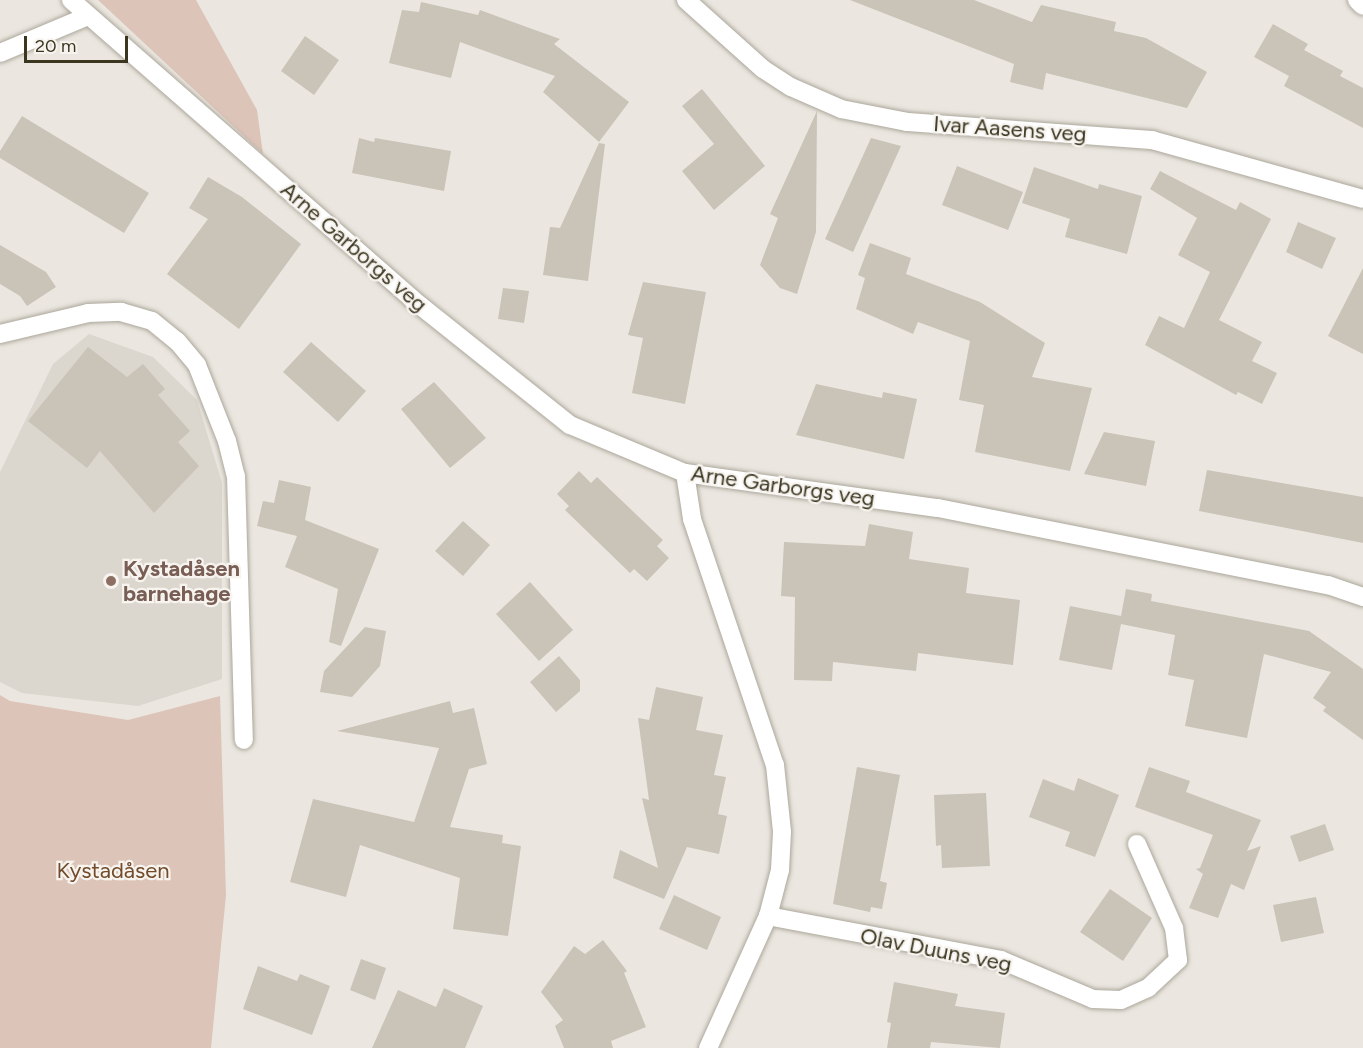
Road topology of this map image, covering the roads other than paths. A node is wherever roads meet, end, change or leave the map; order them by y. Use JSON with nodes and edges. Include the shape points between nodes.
{"nodes":[{"id":1,"x":71,"y":0,"type":"edge"},
{"id":2,"x":686,"y":0,"type":"edge"},
{"id":3,"x":1357,"y":0,"type":"edge"},
{"id":4,"x":1363,"y":6,"type":"edge"},
{"id":5,"x":88,"y":16,"type":"junction"},
{"id":6,"x":0,"y":53,"type":"edge"},
{"id":7,"x":1363,"y":199,"type":"edge"},
{"id":8,"x":0,"y":334,"type":"edge"},
{"id":9,"x":684,"y":472,"type":"junction"},
{"id":10,"x":1363,"y":597,"type":"edge"},
{"id":11,"x":244,"y":740,"type":"dead end"},
{"id":12,"x":1137,"y":844,"type":"dead end"},
{"id":13,"x":768,"y":916,"type":"junction"},
{"id":14,"x":708,"y":1048,"type":"edge"}],
"edges":[{"from":1,"to":5,"type":"street","name":"Arne Garborgs veg"},
{"from":2,"to":7,"type":"street","name":"Ivar Aasens veg","via":[[763,69],[817,100],[851,112],[907,122],[1162,141]]},
{"from":3,"to":4,"type":"street"},
{"from":5,"to":6,"type":"street"},
{"from":5,"to":9,"type":"street","name":"Arne Garborgs veg","via":[[412,299],[561,418]]},
{"from":8,"to":11,"type":"street","via":[[88,313],[121,312],[152,321],[177,341],[197,365],[227,441],[236,476]]},
{"from":9,"to":10,"type":"street","name":"Arne Garborgs veg","via":[[938,508],[1328,585]]},
{"from":9,"to":13,"type":"street","via":[[693,519],[775,765],[782,831],[780,870]]},
{"from":12,"to":13,"type":"street","name":"Olav Duuns veg","via":[[1174,928],[1178,960],[1148,988],[1121,1000],[1093,999],[1001,960]]},
{"from":13,"to":14,"type":"street"}]}
